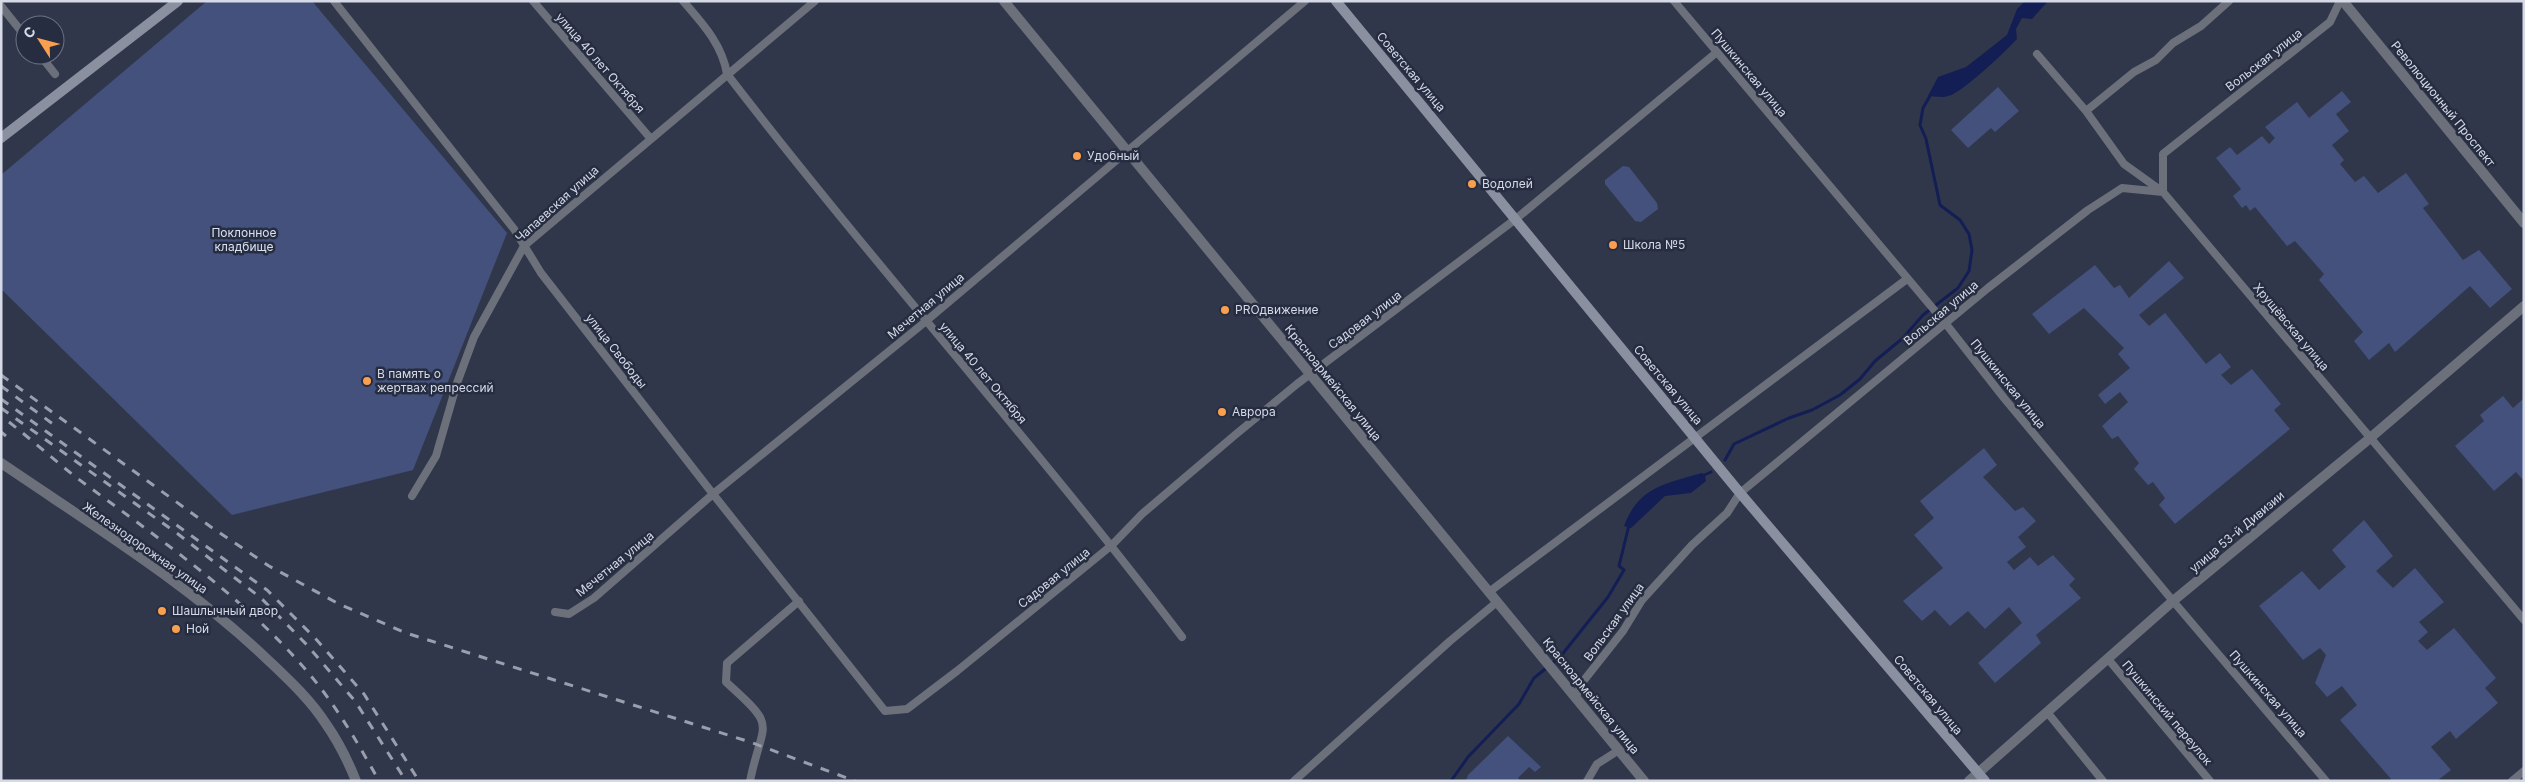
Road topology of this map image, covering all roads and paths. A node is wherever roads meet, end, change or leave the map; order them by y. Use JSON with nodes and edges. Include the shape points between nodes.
{"nodes":[{"id":1,"x":334,"y":1,"type":"edge"},
{"id":2,"x":533,"y":1,"type":"edge"},
{"id":3,"x":683,"y":1,"type":"edge"},
{"id":4,"x":815,"y":1,"type":"edge"},
{"id":5,"x":1004,"y":1,"type":"edge"},
{"id":6,"x":1305,"y":1,"type":"edge"},
{"id":7,"x":1336,"y":1,"type":"edge"},
{"id":8,"x":1674,"y":1,"type":"edge"},
{"id":9,"x":2229,"y":1,"type":"edge"},
{"id":10,"x":2341,"y":1,"type":"edge"},
{"id":11,"x":175,"y":2,"type":"edge"},
{"id":12,"x":1,"y":6,"type":"edge"},
{"id":13,"x":15,"y":24,"type":"edge"},
{"id":14,"x":1717,"y":52,"type":"junction"},
{"id":15,"x":2037,"y":54,"type":"dead end"},
{"id":16,"x":48,"y":65,"type":"edge"},
{"id":17,"x":55,"y":74,"type":"dead end"},
{"id":18,"x":727,"y":74,"type":"junction"},
{"id":19,"x":2086,"y":112,"type":"junction"},
{"id":20,"x":1,"y":138,"type":"edge"},
{"id":21,"x":651,"y":139,"type":"junction"},
{"id":22,"x":1127,"y":152,"type":"junction"},
{"id":23,"x":2163,"y":192,"type":"junction"},
{"id":24,"x":1517,"y":218,"type":"junction"},
{"id":25,"x":2524,"y":223,"type":"edge"},
{"id":26,"x":524,"y":246,"type":"junction"},
{"id":27,"x":1907,"y":278,"type":"junction"},
{"id":28,"x":2524,"y":306,"type":"edge"},
{"id":29,"x":925,"y":322,"type":"junction"},
{"id":30,"x":1946,"y":324,"type":"junction"},
{"id":31,"x":1311,"y":375,"type":"junction"},
{"id":32,"x":1695,"y":437,"type":"junction"},
{"id":33,"x":2369,"y":439,"type":"junction"},
{"id":34,"x":1,"y":463,"type":"edge"},
{"id":35,"x":1740,"y":493,"type":"junction"},
{"id":36,"x":713,"y":494,"type":"junction"},
{"id":37,"x":412,"y":496,"type":"dead end"},
{"id":38,"x":1112,"y":545,"type":"junction"},
{"id":39,"x":1489,"y":592,"type":"junction"},
{"id":40,"x":799,"y":601,"type":"junction"},
{"id":41,"x":2173,"y":601,"type":"junction"},
{"id":42,"x":1498,"y":602,"type":"junction"},
{"id":43,"x":555,"y":612,"type":"dead end"},
{"id":44,"x":2524,"y":620,"type":"edge"},
{"id":45,"x":1182,"y":637,"type":"dead end"},
{"id":46,"x":2108,"y":659,"type":"junction"},
{"id":47,"x":1572,"y":693,"type":"junction"},
{"id":48,"x":885,"y":710,"type":"joint"},
{"id":49,"x":2047,"y":712,"type":"junction"},
{"id":50,"x":1619,"y":750,"type":"junction"},
{"id":51,"x":2524,"y":771,"type":"edge"},
{"id":52,"x":1982,"y":777,"type":"edge"},
{"id":53,"x":356,"y":781,"type":"edge"},
{"id":54,"x":750,"y":781,"type":"edge"},
{"id":55,"x":1294,"y":781,"type":"edge"},
{"id":56,"x":1587,"y":781,"type":"edge"},
{"id":57,"x":1644,"y":781,"type":"edge"},
{"id":58,"x":1969,"y":781,"type":"edge"},
{"id":59,"x":2103,"y":781,"type":"edge"},
{"id":60,"x":2210,"y":781,"type":"edge"},
{"id":61,"x":2326,"y":781,"type":"edge"},
{"id":62,"x":2512,"y":781,"type":"edge"}],
"edges":[{"from":1,"to":26,"type":"street","name":"улица Свободы","via":[[514,229]]},
{"from":2,"to":21,"type":"street","name":"улица 40 лет Октября"},
{"from":3,"to":18,"type":"street","name":"улица 40 лет Октября","via":[[715,40],[725,60]]},
{"from":4,"to":18,"type":"street","name":"Чапаевская улица"},
{"from":5,"to":22,"type":"street","name":"Красноармейская улица"},
{"from":6,"to":22,"type":"street","name":"Мечетная улица"},
{"from":7,"to":24,"type":"main road","name":"Советская улица"},
{"from":8,"to":14,"type":"street","name":"Пушкинская улица"},
{"from":9,"to":19,"type":"street","via":[[2201,26],[2173,43],[2156,60],[2134,72]]},
{"from":10,"to":23,"type":"street","name":"Вольская улица","via":[[2330,22],[2163,154]]},
{"from":10,"to":25,"type":"street","name":"Революционный Проспект"},
{"from":11,"to":20,"type":"main road"},
{"from":12,"to":13,"type":"street"},
{"from":14,"to":24,"type":"street","name":"Садовая улица"},
{"from":14,"to":27,"type":"street","name":"Пушкинская улица"},
{"from":15,"to":19,"type":"street","name":"Хрущёвская улица"},
{"from":16,"to":17,"type":"street"},
{"from":18,"to":21,"type":"street","name":"Чапаевская улица"},
{"from":18,"to":29,"type":"street","name":"улица 40 лет Октября"},
{"from":19,"to":23,"type":"street","name":"Хрущёвская улица","via":[[2124,164]]},
{"from":21,"to":26,"type":"street","name":"Чапаевская улица"},
{"from":22,"to":29,"type":"street","name":"Мечетная улица"},
{"from":22,"to":31,"type":"street","name":"Красноармейская улица"},
{"from":23,"to":30,"type":"street","name":"Вольская улица","via":[[2122,188],[2073,222]]},
{"from":23,"to":33,"type":"street","name":"Хрущёвская улица"},
{"from":24,"to":31,"type":"street","name":"Садовая улица"},
{"from":24,"to":32,"type":"main road","name":"Советская улица","via":[[1607,334]]},
{"from":26,"to":36,"type":"street","name":"улица Свободы","via":[[541,273]]},
{"from":26,"to":37,"type":"street","name":"Чапаевская улица","via":[[474,337],[456,383],[436,456]]},
{"from":27,"to":30,"type":"street","name":"Пушкинская улица"},
{"from":27,"to":32,"type":"street"},
{"from":28,"to":33,"type":"street","name":"улица 53-й Дивизии"},
{"from":29,"to":36,"type":"street","name":"Мечетная улица"},
{"from":29,"to":38,"type":"street","name":"улица 40 лет Октября"},
{"from":30,"to":35,"type":"street","name":"Вольская улица"},
{"from":30,"to":41,"type":"street","name":"Пушкинская улица"},
{"from":31,"to":38,"type":"street","name":"Садовая улица","via":[[1142,514]]},
{"from":31,"to":39,"type":"street","name":"Красноармейская улица"},
{"from":32,"to":35,"type":"main road","name":"Советская улица"},
{"from":32,"to":39,"type":"street"},
{"from":33,"to":41,"type":"street","name":"улица 53-й Дивизии"},
{"from":33,"to":44,"type":"street","name":"Хрущёвская улица"},
{"from":34,"to":53,"type":"street","name":"Железнодорожная улица","via":[[161,572],[233,628],[295,686],[325,723]]},
{"from":35,"to":47,"type":"street","name":"Вольская улица","via":[[1726,513],[1642,600],[1623,631]]},
{"from":35,"to":52,"type":"main road","name":"Советская улица"},
{"from":36,"to":40,"type":"street","name":"улица Свободы"},
{"from":36,"to":43,"type":"street","name":"Мечетная улица","via":[[594,598],[569,614]]},
{"from":38,"to":45,"type":"street","name":"улица 40 лет Октября"},
{"from":38,"to":48,"type":"street","name":"Садовая улица","via":[[907,709]]},
{"from":39,"to":42,"type":"street","name":"Красноармейская улица"},
{"from":40,"to":48,"type":"street","name":"улица Свободы"},
{"from":40,"to":54,"type":"street","via":[[727,663],[726,682],[757,710],[764,724],[764,735]]},
{"from":41,"to":46,"type":"street","name":"улица 53-й Дивизии"},
{"from":41,"to":61,"type":"street","name":"Пушкинская улица"},
{"from":42,"to":47,"type":"street","name":"Красноармейская улица"},
{"from":42,"to":55,"type":"street"},
{"from":46,"to":49,"type":"street","name":"улица 53-й Дивизии"},
{"from":46,"to":60,"type":"street","name":"Пушкинский переулок"},
{"from":47,"to":50,"type":"street","name":"Красноармейская улица"},
{"from":49,"to":52,"type":"street","name":"улица 53-й Дивизии"},
{"from":49,"to":59,"type":"street"},
{"from":50,"to":56,"type":"street","via":[[1597,764]]},
{"from":50,"to":57,"type":"street","name":"Красноармейская улица"},
{"from":51,"to":62,"type":"street"},
{"from":52,"to":58,"type":"street","name":"улица 53-й Дивизии"}]}
